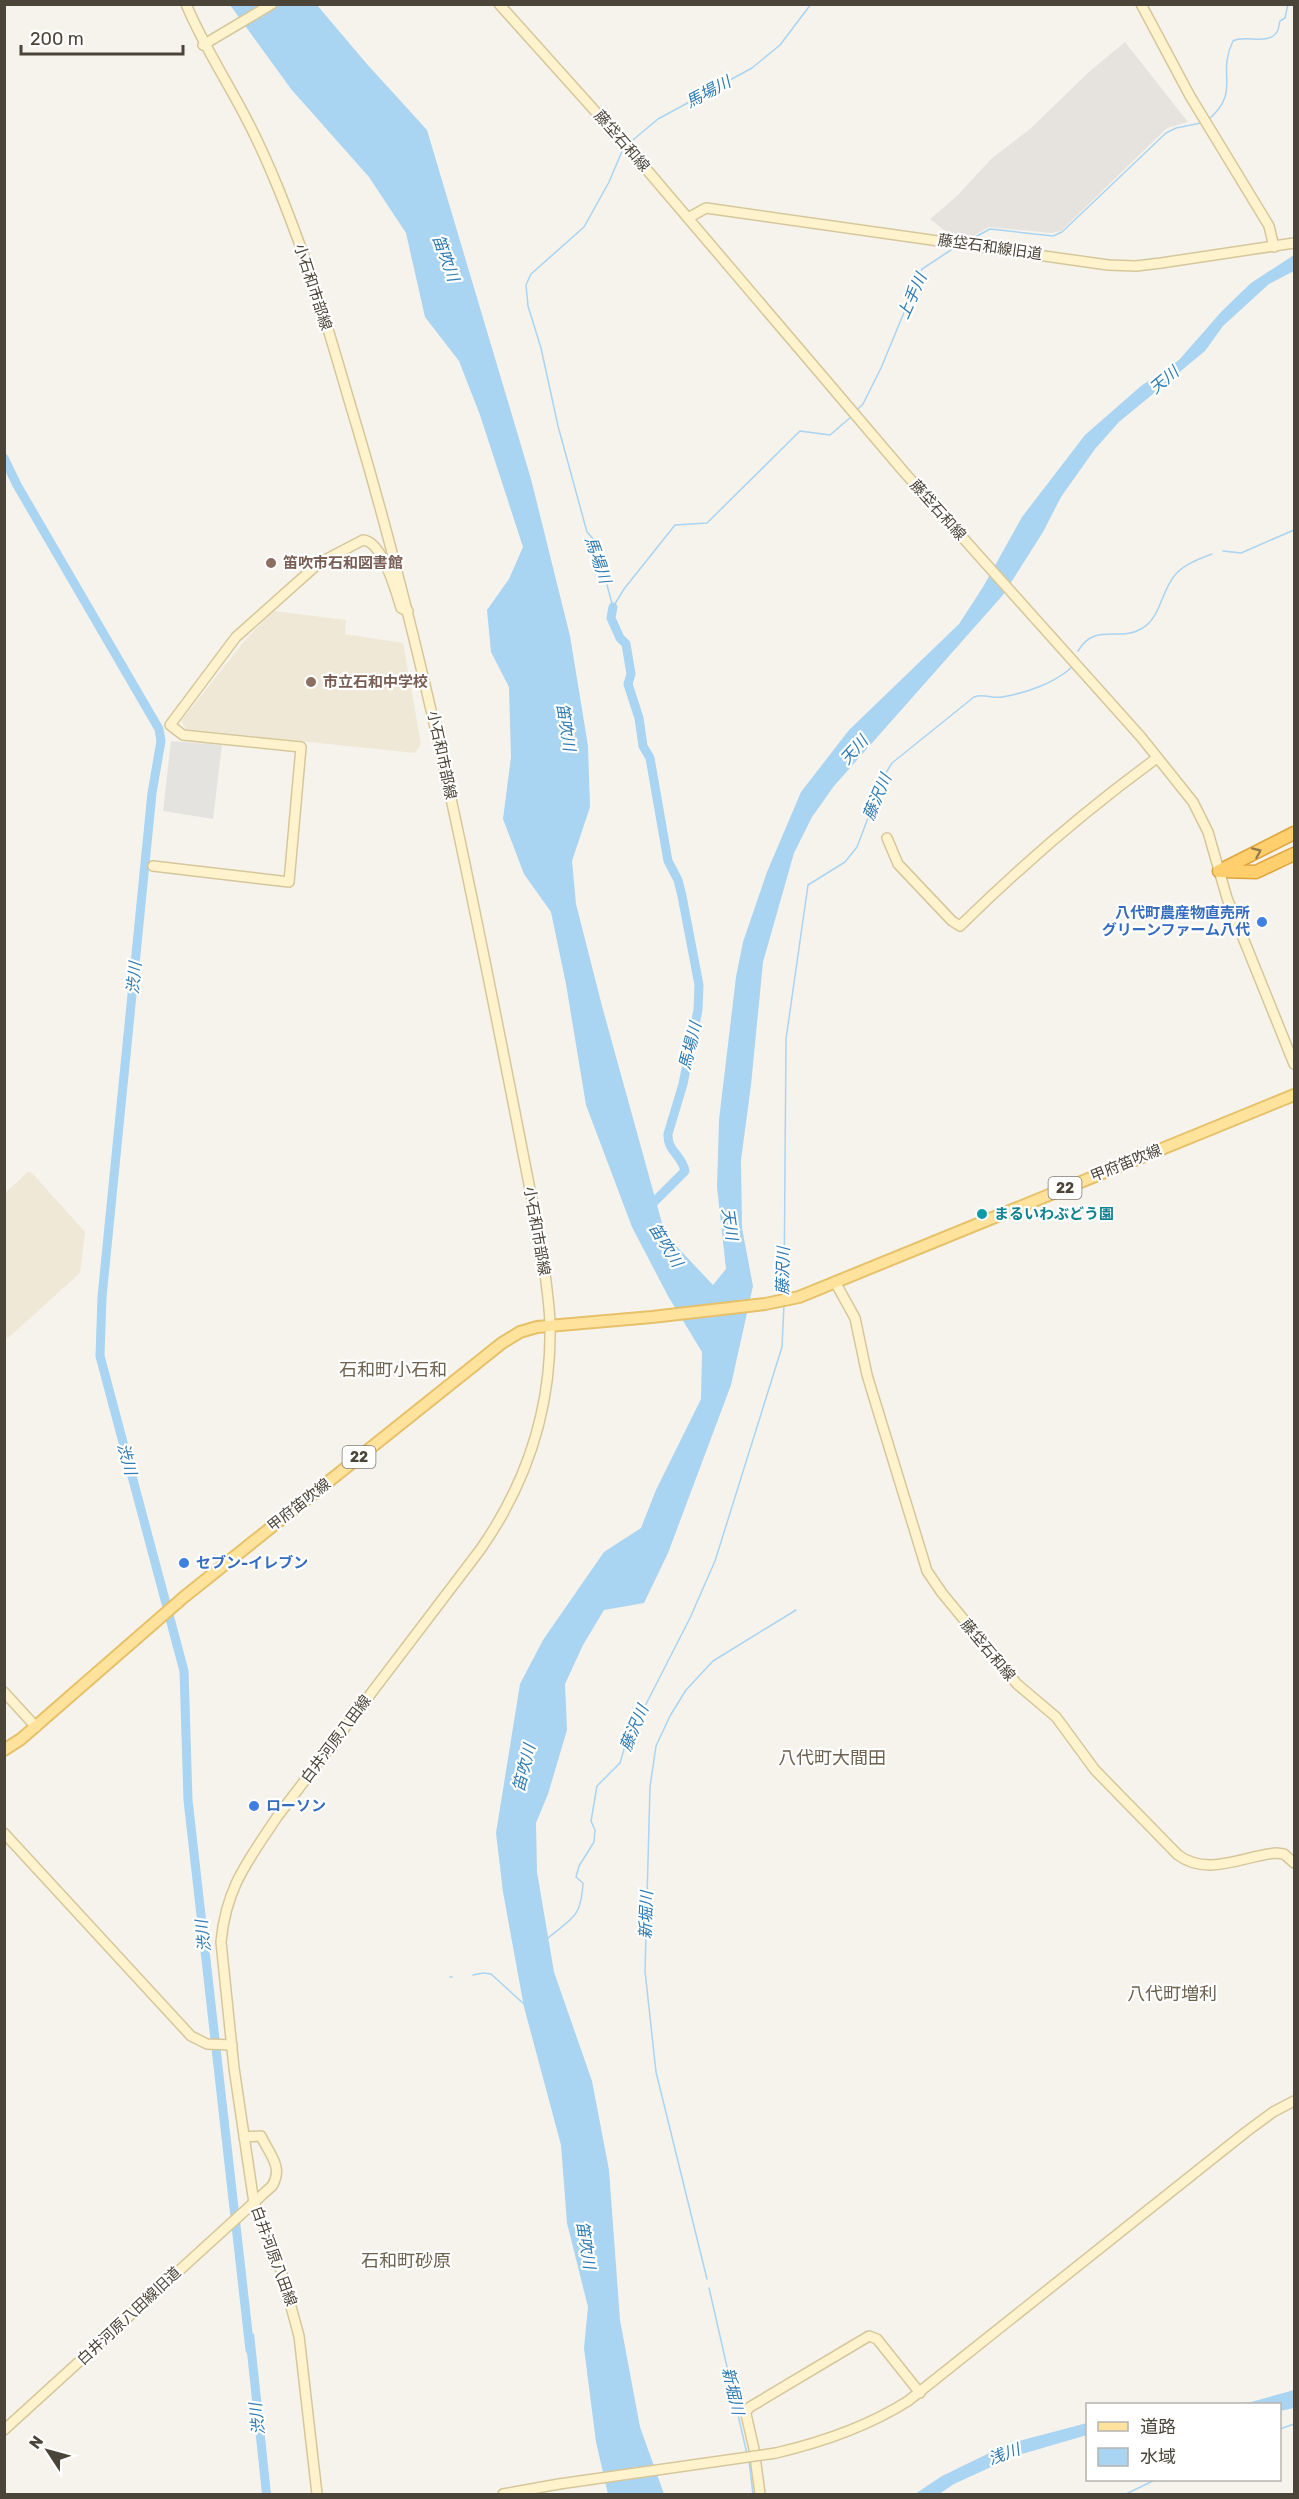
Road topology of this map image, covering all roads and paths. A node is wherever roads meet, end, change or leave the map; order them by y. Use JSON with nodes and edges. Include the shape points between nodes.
{"nodes":[{"id":1,"x":186,"y":4,"type":"edge"},
{"id":2,"x":272,"y":4,"type":"edge"},
{"id":3,"x":499,"y":4,"type":"edge"},
{"id":4,"x":1141,"y":4,"type":"edge"},
{"id":5,"x":207,"y":43,"type":"junction"},
{"id":6,"x":688,"y":218,"type":"junction"},
{"id":7,"x":1294,"y":243,"type":"edge"},
{"id":8,"x":1274,"y":246,"type":"junction"},
{"id":9,"x":408,"y":611,"type":"junction"},
{"id":10,"x":1157,"y":758,"type":"junction"},
{"id":11,"x":1294,"y":833,"type":"edge"},
{"id":12,"x":887,"y":838,"type":"dead end"},
{"id":13,"x":1294,"y":854,"type":"edge"},
{"id":14,"x":153,"y":866,"type":"dead end"},
{"id":15,"x":1219,"y":871,"type":"junction"},
{"id":16,"x":1294,"y":1065,"type":"edge"},
{"id":17,"x":1294,"y":1095,"type":"edge"},
{"id":18,"x":835,"y":1282,"type":"junction"},
{"id":19,"x":554,"y":1325,"type":"junction"},
{"id":20,"x":4,"y":1692,"type":"edge"},
{"id":21,"x":36,"y":1727,"type":"junction"},
{"id":22,"x":4,"y":1750,"type":"edge"},
{"id":23,"x":4,"y":1833,"type":"edge"},
{"id":24,"x":1294,"y":1863,"type":"edge"},
{"id":25,"x":227,"y":2045,"type":"junction"},
{"id":26,"x":1294,"y":2101,"type":"edge"},
{"id":27,"x":244,"y":2138,"type":"junction"},
{"id":28,"x":254,"y":2203,"type":"junction"},
{"id":29,"x":920,"y":2393,"type":"junction"},
{"id":30,"x":4,"y":2430,"type":"edge"},
{"id":31,"x":317,"y":2494,"type":"edge"},
{"id":32,"x":503,"y":2494,"type":"edge"},
{"id":33,"x":760,"y":2494,"type":"edge"}],
"edges":[{"from":1,"to":5,"type":"main road","name":"小石和市部線"},
{"from":2,"to":5,"type":"main road"},
{"from":3,"to":6,"type":"main road","name":"藤垈石和線"},
{"from":4,"to":8,"type":"main road","via":[[1205,122],[1269,226]]},
{"from":5,"to":9,"type":"main road","name":"小石和市部線","via":[[249,123],[305,260],[383,510]]},
{"from":6,"to":8,"type":"main road","name":"藤垈石和線旧道","via":[[706,208],[1108,265],[1136,266]]},
{"from":6,"to":10,"type":"main road","name":"藤垈石和線","via":[[904,472]]},
{"from":7,"to":8,"type":"main road","name":"藤垈石和線旧道"},
{"from":9,"to":14,"type":"main road","via":[[401,608],[376,547],[363,540],[319,563],[236,636],[170,726],[183,735],[301,747],[289,882]]},
{"from":9,"to":19,"type":"main road","name":"小石和市部線","via":[[448,784],[543,1251]]},
{"from":10,"to":12,"type":"main road","via":[[1095,803],[960,926],[898,864]]},
{"from":10,"to":15,"type":"main road","name":"藤垈石和線","via":[[1200,813]]},
{"from":15,"to":11,"type":"highway","one_way":true},
{"from":13,"to":15,"type":"highway","via":[[1256,872]]},
{"from":15,"to":16,"type":"main road","name":"藤垈石和線"},
{"from":17,"to":18,"type":"main road","name":"甲府笛吹線","number":"22"},
{"from":18,"to":19,"type":"main road","name":"甲府笛吹線","number":"22","via":[[792,1299],[769,1303]]},
{"from":18,"to":24,"type":"main road","name":"藤垈石和線","via":[[855,1318],[867,1375],[927,1571],[942,1593],[1017,1684],[1056,1717],[1095,1770],[1178,1856],[1192,1864],[1208,1866],[1276,1853],[1284,1854]]},
{"from":19,"to":21,"type":"main road","name":"甲府笛吹線","number":"22","via":[[526,1329],[502,1343],[176,1604]]},
{"from":19,"to":25,"type":"main road","name":"白井河原八田線","via":[[541,1419],[505,1511],[480,1550],[278,1817],[246,1862],[231,1892],[221,1942]]},
{"from":20,"to":21,"type":"main road"},
{"from":21,"to":22,"type":"main road","name":"甲府笛吹線","number":"22"},
{"from":23,"to":25,"type":"main road","via":[[191,2036],[207,2044]]},
{"from":25,"to":27,"type":"main road","name":"白井河原八田線"},
{"from":26,"to":29,"type":"main road","via":[[1246,2132]]},
{"from":27,"to":28,"type":"main road","name":"白井河原八田線"},
{"from":27,"to":28,"type":"main road","name":"白井河原八田線旧道","via":[[261,2136],[278,2169],[272,2186]]},
{"from":28,"to":30,"type":"main road","name":"白井河原八田線旧道"},
{"from":28,"to":31,"type":"main road","name":"白井河原八田線","via":[[282,2270],[295,2314]]},
{"from":29,"to":32,"type":"main road","bridge":true,"via":[[884,2416],[843,2434],[776,2453]]},
{"from":29,"to":33,"type":"main road","via":[[877,2339],[869,2336],[750,2407],[746,2414]]}]}
